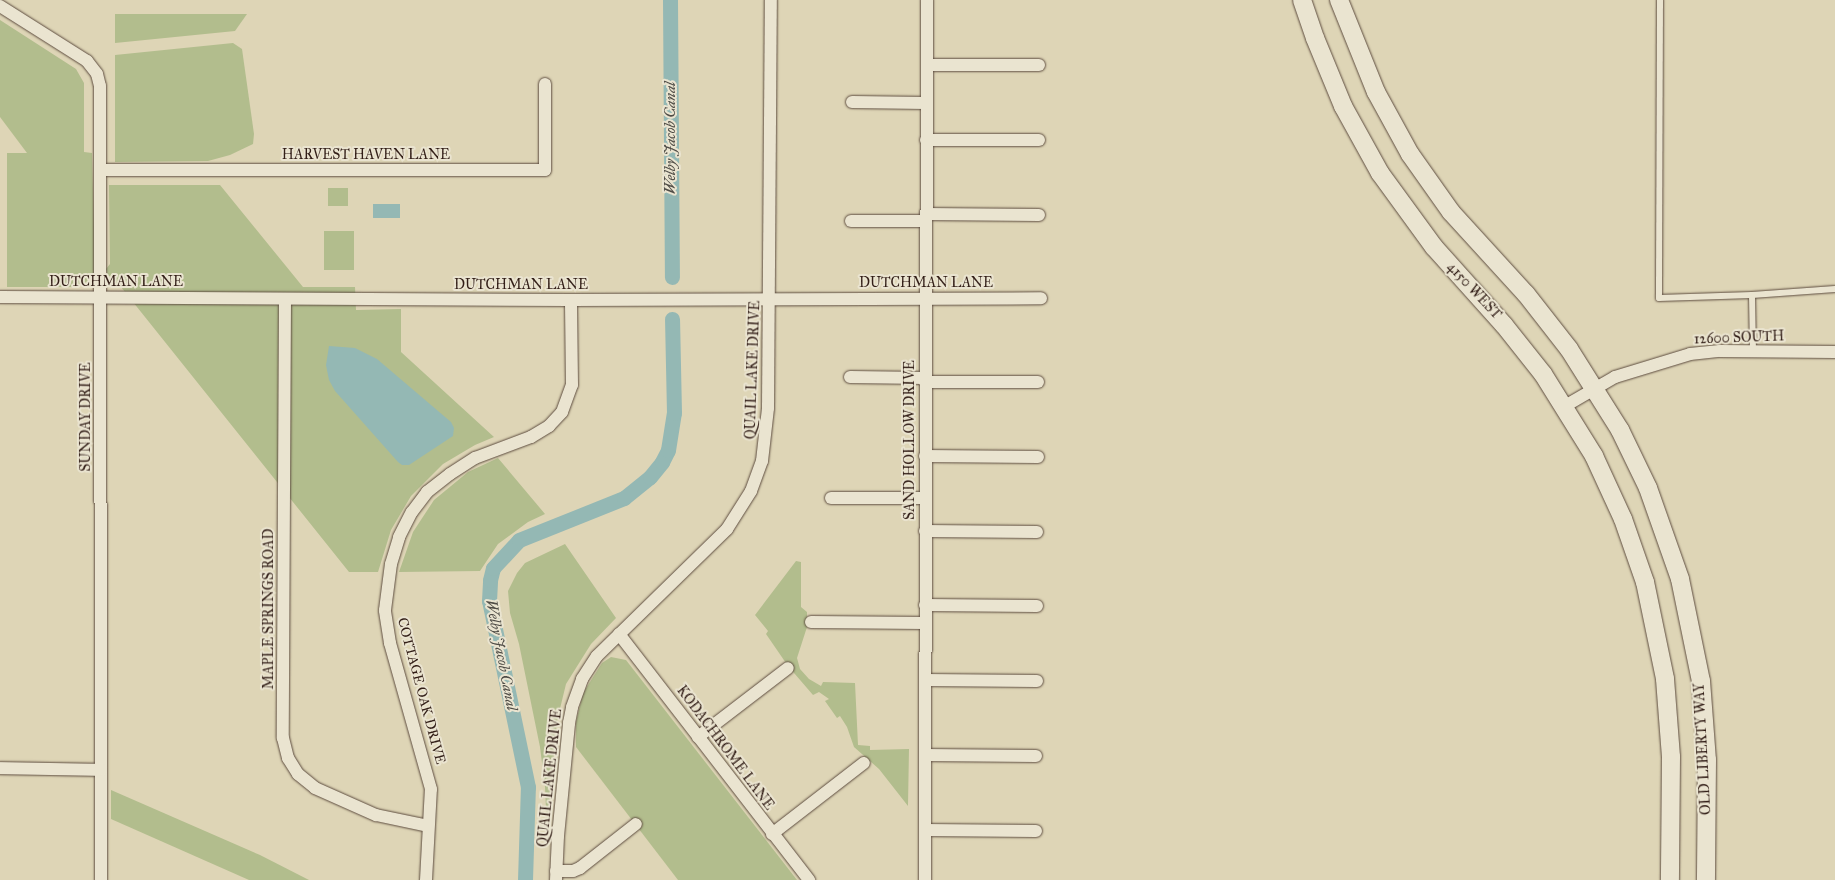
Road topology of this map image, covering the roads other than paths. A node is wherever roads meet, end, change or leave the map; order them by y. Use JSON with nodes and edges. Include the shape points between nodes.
{"nodes":[{"id":1,"x":771,"y":0,"type":"edge"},
{"id":2,"x":927,"y":0,"type":"edge"},
{"id":3,"x":1302,"y":0,"type":"edge"},
{"id":4,"x":1339,"y":0,"type":"edge"},
{"id":5,"x":1660,"y":0,"type":"edge"},
{"id":6,"x":0,"y":6,"type":"edge"},
{"id":7,"x":927,"y":65,"type":"junction"},
{"id":8,"x":1039,"y":66,"type":"dead end"},
{"id":9,"x":546,"y":84,"type":"dead end"},
{"id":10,"x":852,"y":102,"type":"dead end"},
{"id":11,"x":926,"y":103,"type":"junction"},
{"id":12,"x":926,"y":140,"type":"junction"},
{"id":13,"x":1039,"y":140,"type":"dead end"},
{"id":14,"x":101,"y":170,"type":"junction"},
{"id":15,"x":1039,"y":215,"type":"dead end"},
{"id":16,"x":926,"y":218,"type":"junction"},
{"id":17,"x":851,"y":221,"type":"dead end"},
{"id":18,"x":1835,"y":289,"type":"edge"},
{"id":19,"x":1752,"y":295,"type":"junction"},
{"id":20,"x":100,"y":296,"type":"junction"},
{"id":21,"x":0,"y":297,"type":"edge"},
{"id":22,"x":925,"y":298,"type":"junction"},
{"id":23,"x":1041,"y":298,"type":"dead end"},
{"id":24,"x":285,"y":299,"type":"junction"},
{"id":25,"x":770,"y":299,"type":"junction"},
{"id":26,"x":572,"y":300,"type":"junction"},
{"id":27,"x":1753,"y":351,"type":"junction"},
{"id":28,"x":1835,"y":352,"type":"edge"},
{"id":29,"x":850,"y":377,"type":"dead end"},
{"id":30,"x":925,"y":380,"type":"junction"},
{"id":31,"x":1038,"y":382,"type":"dead end"},
{"id":32,"x":1596,"y":388,"type":"junction"},
{"id":33,"x":1565,"y":406,"type":"junction"},
{"id":34,"x":925,"y":456,"type":"junction"},
{"id":35,"x":1038,"y":457,"type":"dead end"},
{"id":36,"x":831,"y":498,"type":"dead end"},
{"id":37,"x":925,"y":498,"type":"junction"},
{"id":38,"x":925,"y":531,"type":"junction"},
{"id":39,"x":1037,"y":532,"type":"dead end"},
{"id":40,"x":925,"y":606,"type":"junction"},
{"id":41,"x":1037,"y":606,"type":"dead end"},
{"id":42,"x":811,"y":622,"type":"dead end"},
{"id":43,"x":925,"y":623,"type":"junction"},
{"id":44,"x":619,"y":634,"type":"junction"},
{"id":45,"x":788,"y":668,"type":"dead end"},
{"id":46,"x":925,"y":680,"type":"junction"},
{"id":47,"x":1037,"y":681,"type":"dead end"},
{"id":48,"x":698,"y":737,"type":"junction"},
{"id":49,"x":925,"y":755,"type":"junction"},
{"id":50,"x":1036,"y":756,"type":"dead end"},
{"id":51,"x":864,"y":764,"type":"dead end"},
{"id":52,"x":0,"y":768,"type":"edge"},
{"id":53,"x":101,"y":770,"type":"junction"},
{"id":54,"x":636,"y":824,"type":"dead end"},
{"id":55,"x":428,"y":826,"type":"junction"},
{"id":56,"x":924,"y":830,"type":"junction"},
{"id":57,"x":1036,"y":831,"type":"dead end"},
{"id":58,"x":772,"y":834,"type":"junction"},
{"id":59,"x":556,"y":876,"type":"edge"},
{"id":60,"x":101,"y":880,"type":"edge"},
{"id":61,"x":426,"y":880,"type":"edge"},
{"id":62,"x":809,"y":880,"type":"edge"},
{"id":63,"x":924,"y":880,"type":"edge"},
{"id":64,"x":1670,"y":880,"type":"edge"},
{"id":65,"x":1706,"y":880,"type":"edge"}],
"edges":[{"from":1,"to":25,"type":"street","name":"QUAIL LAKE DRIVE"},
{"from":2,"to":7,"type":"street","name":"SAND HOLLOW DRIVE"},
{"from":3,"to":33,"type":"street","name":"4150 WEST","via":[[1343,106],[1391,190],[1434,247],[1524,349]]},
{"from":4,"to":32,"type":"street","via":[[1360,58],[1410,154],[1451,212],[1548,321]]},
{"from":5,"to":19,"type":"lane","via":[[1659,298]]},
{"from":6,"to":14,"type":"street","name":"SUNDAY DRIVE","via":[[87,61],[97,74],[101,99]]},
{"from":7,"to":8,"type":"street"},
{"from":7,"to":11,"type":"street","name":"SAND HOLLOW DRIVE"},
{"from":9,"to":14,"type":"street","name":"HARVEST HAVEN LANE","via":[[545,170]]},
{"from":10,"to":11,"type":"street"},
{"from":11,"to":12,"type":"street","name":"SAND HOLLOW DRIVE"},
{"from":12,"to":13,"type":"street"},
{"from":12,"to":16,"type":"street","name":"SAND HOLLOW DRIVE"},
{"from":14,"to":20,"type":"street","name":"SUNDAY DRIVE"},
{"from":15,"to":16,"type":"street"},
{"from":16,"to":17,"type":"street"},
{"from":16,"to":22,"type":"street","name":"SAND HOLLOW DRIVE"},
{"from":18,"to":19,"type":"lane"},
{"from":19,"to":27,"type":"lane"},
{"from":20,"to":21,"type":"street","name":"DUTCHMAN LANE"},
{"from":20,"to":24,"type":"street","name":"DUTCHMAN LANE"},
{"from":20,"to":53,"type":"street","name":"SUNDAY DRIVE"},
{"from":22,"to":23,"type":"street","name":"DUTCHMAN LANE"},
{"from":22,"to":25,"type":"street","name":"DUTCHMAN LANE"},
{"from":22,"to":30,"type":"street","name":"SAND HOLLOW DRIVE"},
{"from":24,"to":26,"type":"street","name":"DUTCHMAN LANE"},
{"from":24,"to":55,"type":"street","name":"MAPLE SPRINGS ROAD","via":[[283,738],[288,758],[298,774],[315,788],[376,815]]},
{"from":25,"to":26,"type":"street","name":"DUTCHMAN LANE"},
{"from":25,"to":44,"type":"street","name":"QUAIL LAKE DRIVE","via":[[768,426],[762,460],[751,492],[727,529]]},
{"from":26,"to":55,"type":"street","name":"COTTAGE OAK DRIVE","via":[[572,385],[562,412],[543,430],[475,458],[427,492],[399,537],[391,564],[385,610],[390,643],[431,789]]},
{"from":27,"to":28,"type":"street","name":"12600 SOUTH"},
{"from":27,"to":32,"type":"street","name":"12600 SOUTH","via":[[1704,352],[1675,358],[1615,378]]},
{"from":29,"to":30,"type":"street"},
{"from":30,"to":31,"type":"street"},
{"from":30,"to":34,"type":"street","name":"SAND HOLLOW DRIVE"},
{"from":32,"to":33,"type":"street","name":"12600 SOUTH"},
{"from":32,"to":65,"type":"street","name":"OLD LIBERTY WAY","via":[[1648,488],[1674,561],[1695,647],[1705,720]]},
{"from":33,"to":64,"type":"street","name":"4150 WEST","via":[[1610,487],[1645,582],[1660,646],[1669,718]]},
{"from":34,"to":35,"type":"street"},
{"from":34,"to":37,"type":"street","name":"SAND HOLLOW DRIVE"},
{"from":36,"to":37,"type":"street"},
{"from":37,"to":38,"type":"street","name":"SAND HOLLOW DRIVE"},
{"from":38,"to":39,"type":"street"},
{"from":38,"to":40,"type":"street","name":"SAND HOLLOW DRIVE"},
{"from":40,"to":41,"type":"street"},
{"from":40,"to":43,"type":"street","name":"SAND HOLLOW DRIVE"},
{"from":42,"to":43,"type":"street"},
{"from":43,"to":46,"type":"street","name":"SAND HOLLOW DRIVE"},
{"from":44,"to":48,"type":"street","name":"KODACHROME LANE"},
{"from":44,"to":59,"type":"street","name":"QUAIL LAKE DRIVE","via":[[589,667],[572,707],[560,806]]},
{"from":45,"to":48,"type":"street"},
{"from":46,"to":47,"type":"street"},
{"from":46,"to":49,"type":"street","name":"SAND HOLLOW DRIVE"},
{"from":48,"to":58,"type":"street","name":"KODACHROME LANE"},
{"from":49,"to":50,"type":"street"},
{"from":49,"to":56,"type":"street","name":"SAND HOLLOW DRIVE"},
{"from":51,"to":58,"type":"street"},
{"from":52,"to":53,"type":"street"},
{"from":53,"to":60,"type":"street","name":"SUNDAY DRIVE"},
{"from":54,"to":59,"type":"street","via":[[580,868]]},
{"from":55,"to":61,"type":"street","name":"COTTAGE OAK DRIVE"},
{"from":56,"to":57,"type":"street"},
{"from":56,"to":63,"type":"street","name":"SAND HOLLOW DRIVE"},
{"from":58,"to":62,"type":"street","name":"KODACHROME LANE"}]}
